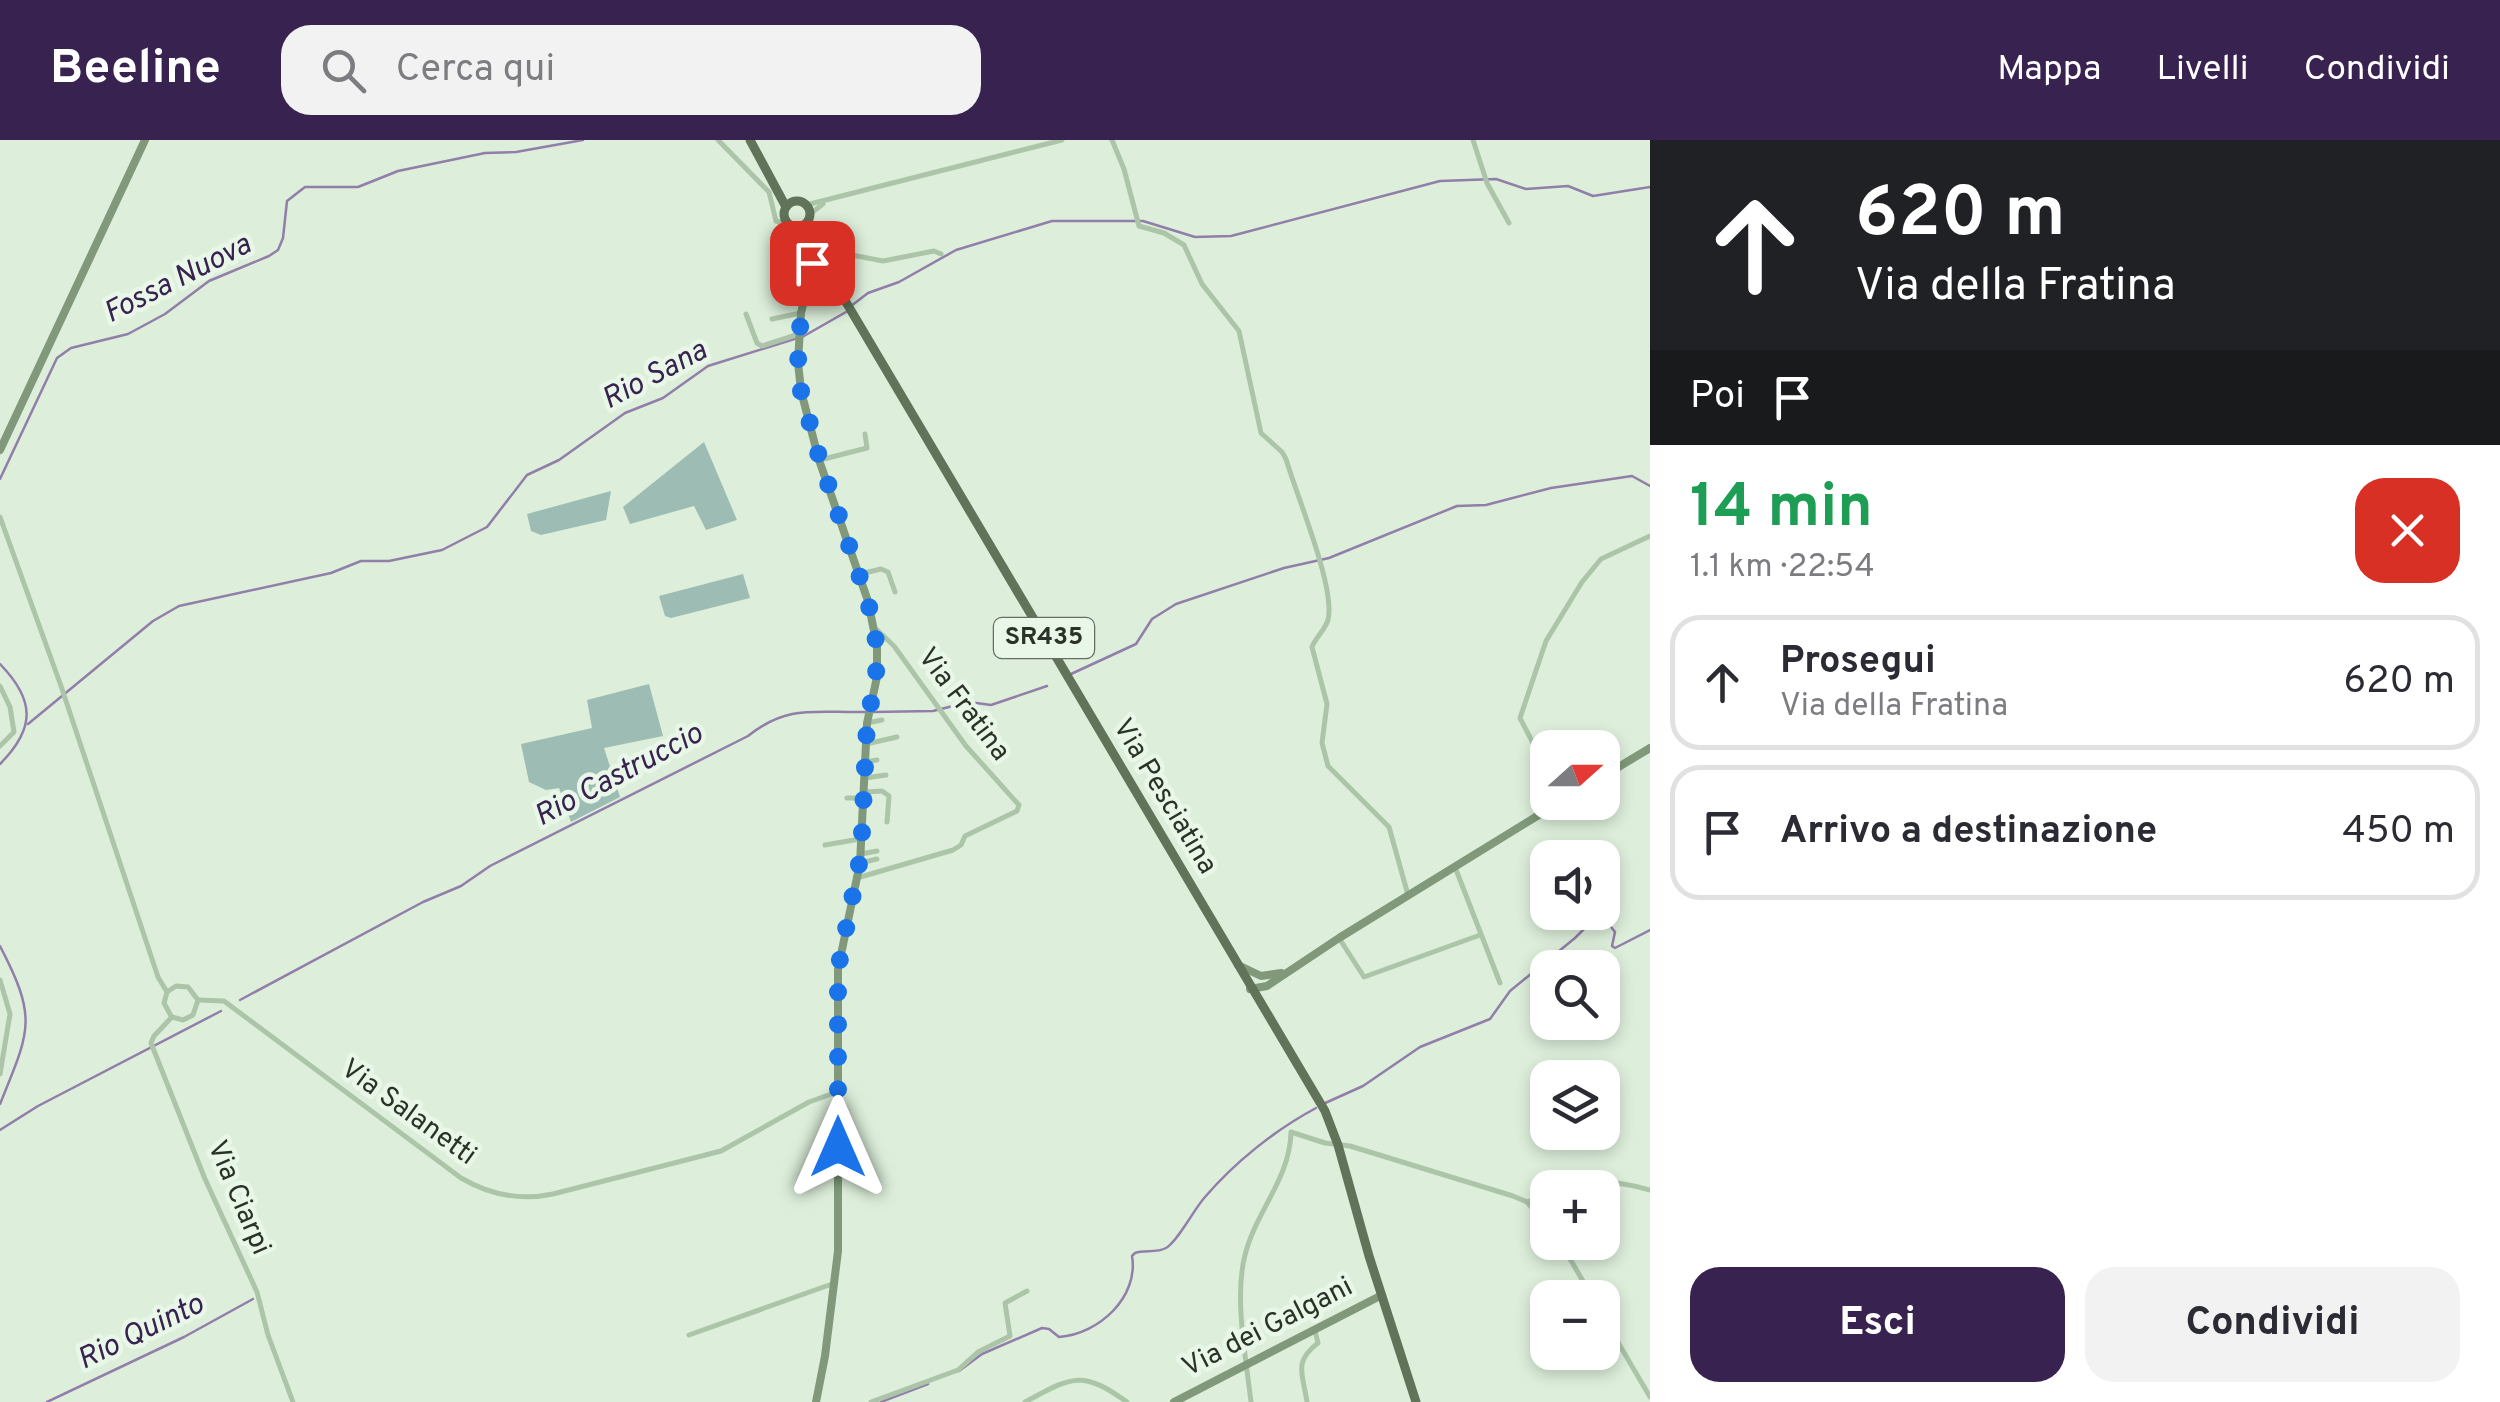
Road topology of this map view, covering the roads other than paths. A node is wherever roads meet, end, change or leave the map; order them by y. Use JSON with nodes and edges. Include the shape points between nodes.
{"nodes":[{"id":1,"x":145,"y":140,"type":"edge"},
{"id":2,"x":718,"y":140,"type":"edge"},
{"id":3,"x":750,"y":140,"type":"edge"},
{"id":4,"x":1062,"y":140,"type":"edge"},
{"id":5,"x":1112,"y":140,"type":"edge"},
{"id":6,"x":1473,"y":140,"type":"edge"},
{"id":7,"x":784,"y":210,"type":"junction"},
{"id":8,"x":808,"y":213,"type":"junction"},
{"id":9,"x":1510,"y":223,"type":"dead end"},
{"id":10,"x":794,"y":226,"type":"junction"},
{"id":11,"x":813,"y":247,"type":"junction"},
{"id":12,"x":941,"y":254,"type":"dead end"},
{"id":13,"x":826,"y":268,"type":"junction"},
{"id":14,"x":801,"y":313,"type":"junction"},
{"id":15,"x":746,"y":314,"type":"dead end"},
{"id":16,"x":772,"y":319,"type":"dead end"},
{"id":17,"x":799,"y":337,"type":"junction"},
{"id":18,"x":865,"y":434,"type":"dead end"},
{"id":19,"x":0,"y":450,"type":"edge"},
{"id":20,"x":820,"y":460,"type":"junction"},
{"id":21,"x":0,"y":517,"type":"edge"},
{"id":22,"x":3,"y":529,"type":"edge"},
{"id":23,"x":1650,"y":536,"type":"edge"},
{"id":24,"x":860,"y":574,"type":"junction"},
{"id":25,"x":895,"y":592,"type":"dead end"},
{"id":26,"x":875,"y":628,"type":"junction"},
{"id":27,"x":0,"y":686,"type":"edge"},
{"id":28,"x":869,"y":715,"type":"junction"},
{"id":29,"x":882,"y":720,"type":"dead end"},
{"id":30,"x":897,"y":737,"type":"dead end"},
{"id":31,"x":1530,"y":737,"type":"edge"},
{"id":32,"x":866,"y":744,"type":"junction"},
{"id":33,"x":0,"y":746,"type":"edge"},
{"id":34,"x":1650,"y":748,"type":"edge"},
{"id":35,"x":877,"y":760,"type":"dead end"},
{"id":36,"x":865,"y":762,"type":"junction"},
{"id":37,"x":1620,"y":766,"type":"edge"},
{"id":38,"x":886,"y":775,"type":"dead end"},
{"id":39,"x":865,"y":778,"type":"junction"},
{"id":40,"x":864,"y":795,"type":"junction"},
{"id":41,"x":847,"y":798,"type":"dead end"},
{"id":42,"x":1531,"y":820,"type":"edge"},
{"id":43,"x":887,"y":822,"type":"dead end"},
{"id":44,"x":863,"y":838,"type":"junction"},
{"id":45,"x":826,"y":845,"type":"dead end"},
{"id":46,"x":877,"y":850,"type":"dead end"},
{"id":47,"x":861,"y":858,"type":"junction"},
{"id":48,"x":877,"y":859,"type":"dead end"},
{"id":49,"x":1455,"y":867,"type":"junction"},
{"id":50,"x":857,"y":878,"type":"junction"},
{"id":51,"x":1409,"y":896,"type":"junction"},
{"id":52,"x":1480,"y":935,"type":"junction"},
{"id":53,"x":1340,"y":938,"type":"junction"},
{"id":54,"x":1236,"y":964,"type":"junction"},
{"id":55,"x":1286,"y":972,"type":"junction"},
{"id":56,"x":1261,"y":976,"type":"junction"},
{"id":57,"x":0,"y":980,"type":"edge"},
{"id":58,"x":1500,"y":983,"type":"dead end"},
{"id":59,"x":1267,"y":986,"type":"junction"},
{"id":60,"x":1250,"y":988,"type":"junction"},
{"id":61,"x":167,"y":992,"type":"junction"},
{"id":62,"x":198,"y":1000,"type":"junction"},
{"id":63,"x":1267,"y":1016,"type":"junction"},
{"id":64,"x":172,"y":1017,"type":"junction"},
{"id":65,"x":0,"y":1074,"type":"edge"},
{"id":66,"x":837,"y":1092,"type":"junction"},
{"id":67,"x":1338,"y":1145,"type":"junction"},
{"id":68,"x":1620,"y":1185,"type":"edge"},
{"id":69,"x":1650,"y":1190,"type":"edge"},
{"id":70,"x":1530,"y":1201,"type":"edge"},
{"id":71,"x":1527,"y":1202,"type":"junction"},
{"id":72,"x":1530,"y":1205,"type":"edge"},
{"id":73,"x":835,"y":1283,"type":"junction"},
{"id":74,"x":1027,"y":1291,"type":"dead end"},
{"id":75,"x":1382,"y":1295,"type":"junction"},
{"id":76,"x":1314,"y":1328,"type":"junction"},
{"id":77,"x":689,"y":1335,"type":"dead end"},
{"id":78,"x":1620,"y":1346,"type":"edge"},
{"id":79,"x":1247,"y":1364,"type":"junction"},
{"id":80,"x":1650,"y":1397,"type":"edge"},
{"id":81,"x":293,"y":1402,"type":"edge"},
{"id":82,"x":816,"y":1402,"type":"edge"},
{"id":83,"x":871,"y":1402,"type":"edge"},
{"id":84,"x":1025,"y":1402,"type":"edge"},
{"id":85,"x":1127,"y":1402,"type":"edge"},
{"id":86,"x":1174,"y":1402,"type":"edge"},
{"id":87,"x":1251,"y":1402,"type":"edge"},
{"id":88,"x":1307,"y":1402,"type":"edge"},
{"id":89,"x":1416,"y":1402,"type":"edge"}],
"edges":[{"from":1,"to":19,"type":"street"},
{"from":2,"to":7,"type":"street"},
{"from":3,"to":7,"type":"main road","name":"Via Pesciatina","number":"SR435"},
{"from":4,"to":8,"type":"street","via":[[825,202]]},
{"from":5,"to":51,"type":"street","via":[[1138,222],[1184,245],[1202,284],[1239,331],[1260,433],[1286,459],[1320,566],[1328,620],[1312,647],[1327,704],[1324,755],[1389,827]]},
{"from":6,"to":9,"type":"street"},
{"from":7,"to":8,"type":"main road","name":"Via Pesciatina","number":"SR435"},
{"from":7,"to":10,"type":"main road","name":"Via Pesciatina","number":"SR435"},
{"from":8,"to":10,"type":"main road"},
{"from":8,"to":11,"type":"main road","name":"Via Pesciatina","number":"SR435"},
{"from":10,"to":11,"type":"main road","name":"Via Pesciatina","number":"SR435"},
{"from":11,"to":13,"type":"main road","name":"Via Pesciatina","number":"SR435"},
{"from":11,"to":14,"type":"street"},
{"from":12,"to":13,"type":"street","via":[[882,261],[852,255]]},
{"from":13,"to":54,"type":"main road","name":"Via Pesciatina","number":"SR435"},
{"from":14,"to":16,"type":"street"},
{"from":14,"to":17,"type":"street"},
{"from":15,"to":17,"type":"street","via":[[762,346]]},
{"from":17,"to":20,"type":"street","via":[[801,391]]},
{"from":18,"to":20,"type":"street","via":[[867,448]]},
{"from":20,"to":24,"type":"street"},
{"from":21,"to":22,"type":"street"},
{"from":22,"to":61,"type":"street"},
{"from":23,"to":31,"type":"street","via":[[1596,563],[1563,611],[1520,718]]},
{"from":24,"to":25,"type":"street","via":[[888,572]]},
{"from":24,"to":26,"type":"street"},
{"from":26,"to":28,"type":"street"},
{"from":26,"to":50,"type":"street","name":"Via Fratina","via":[[1019,806],[965,836],[954,850]]},
{"from":27,"to":33,"type":"street","via":[[14,732]]},
{"from":28,"to":29,"type":"street"},
{"from":28,"to":32,"type":"street"},
{"from":30,"to":32,"type":"street"},
{"from":32,"to":36,"type":"street"},
{"from":34,"to":37,"type":"street"},
{"from":35,"to":36,"type":"street"},
{"from":36,"to":39,"type":"street"},
{"from":38,"to":39,"type":"street"},
{"from":39,"to":40,"type":"street"},
{"from":40,"to":41,"type":"street"},
{"from":40,"to":43,"type":"street","via":[[889,796]]},
{"from":40,"to":44,"type":"street"},
{"from":42,"to":49,"type":"street"},
{"from":44,"to":45,"type":"street"},
{"from":44,"to":47,"type":"street"},
{"from":46,"to":47,"type":"street"},
{"from":47,"to":48,"type":"street"},
{"from":47,"to":50,"type":"street"},
{"from":49,"to":51,"type":"street"},
{"from":49,"to":52,"type":"street"},
{"from":50,"to":66,"type":"street","via":[[838,969]]},
{"from":51,"to":53,"type":"street"},
{"from":52,"to":53,"type":"street","via":[[1364,977]]},
{"from":52,"to":58,"type":"street"},
{"from":53,"to":55,"type":"street"},
{"from":54,"to":56,"type":"street"},
{"from":54,"to":60,"type":"main road","name":"Via Pesciatina","number":"SR435"},
{"from":55,"to":56,"type":"street"},
{"from":55,"to":59,"type":"street"},
{"from":56,"to":60,"type":"street"},
{"from":57,"to":65,"type":"street","via":[[10,1014]]},
{"from":59,"to":60,"type":"street"},
{"from":59,"to":63,"type":"street"},
{"from":60,"to":63,"type":"main road","name":"Via Pesciatina","number":"SR435"},
{"from":61,"to":62,"type":"street","via":[[188,987]]},
{"from":61,"to":64,"type":"street","via":[[165,1008]]},
{"from":62,"to":64,"type":"street","via":[[188,1018]]},
{"from":62,"to":66,"type":"street","name":"Via Salanetti","via":[[224,1001],[461,1178],[509,1196],[535,1198],[721,1151]]},
{"from":63,"to":67,"type":"main road","name":"Via Pesciatina","number":"SR435"},
{"from":64,"to":81,"type":"street","name":"Via Ciarpi","via":[[154,1036],[154,1049],[256,1292]]},
{"from":66,"to":73,"type":"street"},
{"from":67,"to":71,"type":"street"},
{"from":67,"to":75,"type":"main road","name":"Via Pesciatina","number":"SR435"},
{"from":67,"to":79,"type":"street","via":[[1291,1132],[1288,1160],[1245,1252]]},
{"from":68,"to":69,"type":"street"},
{"from":70,"to":71,"type":"street"},
{"from":71,"to":72,"type":"street"},
{"from":73,"to":77,"type":"street"},
{"from":73,"to":82,"type":"street"},
{"from":74,"to":83,"type":"street","via":[[1005,1303],[1010,1336],[958,1370]]},
{"from":75,"to":76,"type":"street","name":"Via dei Galgani"},
{"from":75,"to":89,"type":"main road","name":"Via Pesciatina","number":"SR435"},
{"from":76,"to":79,"type":"street","name":"Via dei Galgani"},
{"from":76,"to":88,"type":"street","via":[[1318,1343],[1302,1360]]},
{"from":78,"to":80,"type":"street"},
{"from":79,"to":86,"type":"street","name":"Via dei Galgani"},
{"from":79,"to":87,"type":"street"},
{"from":84,"to":85,"type":"street","via":[[1083,1379]]}]}
